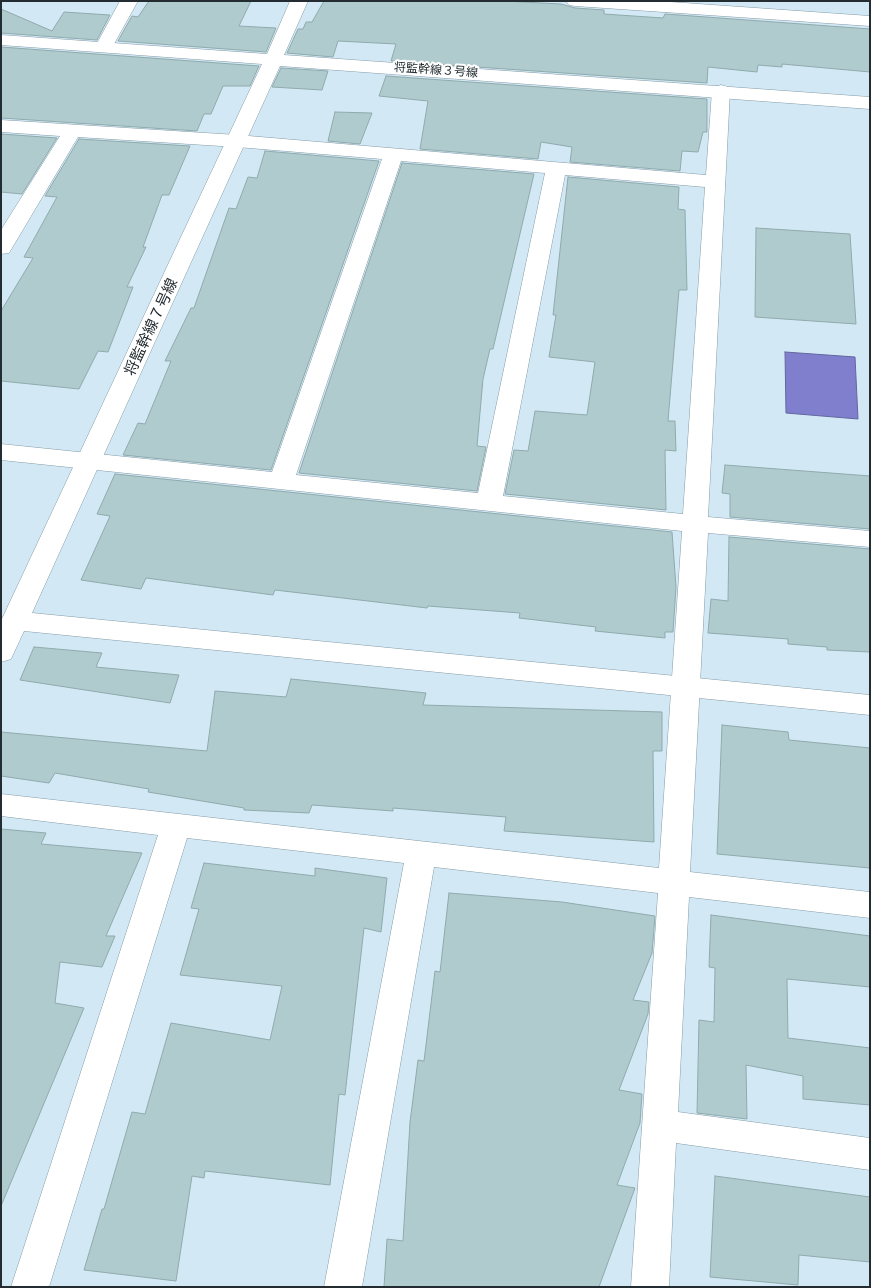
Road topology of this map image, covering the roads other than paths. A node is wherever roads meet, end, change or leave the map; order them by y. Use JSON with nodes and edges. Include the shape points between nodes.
{"nodes":[{"id":1,"x":130,"y":1,"type":"edge"},
{"id":2,"x":299,"y":1,"type":"edge"},
{"id":3,"x":575,"y":1,"type":"edge"},
{"id":4,"x":582,"y":2,"type":"edge"},
{"id":5,"x":725,"y":6,"type":"edge"},
{"id":6,"x":870,"y":21,"type":"edge"},
{"id":7,"x":1,"y":40,"type":"edge"},
{"id":8,"x":104,"y":47,"type":"junction"},
{"id":9,"x":273,"y":58,"type":"junction"},
{"id":10,"x":721,"y":91,"type":"junction"},
{"id":11,"x":870,"y":103,"type":"edge"},
{"id":12,"x":1,"y":126,"type":"edge"},
{"id":13,"x":72,"y":131,"type":"junction"},
{"id":14,"x":237,"y":142,"type":"junction"},
{"id":15,"x":393,"y":155,"type":"junction"},
{"id":16,"x":556,"y":169,"type":"junction"},
{"id":17,"x":716,"y":182,"type":"junction"},
{"id":18,"x":9,"y":219,"type":"edge"},
{"id":19,"x":1,"y":248,"type":"edge"},
{"id":20,"x":1,"y":452,"type":"edge"},
{"id":21,"x":89,"y":460,"type":"junction"},
{"id":22,"x":282,"y":480,"type":"junction"},
{"id":23,"x":489,"y":502,"type":"junction"},
{"id":24,"x":695,"y":524,"type":"junction"},
{"id":25,"x":870,"y":539,"type":"edge"},
{"id":26,"x":15,"y":621,"type":"junction"},
{"id":27,"x":1,"y":652,"type":"edge"},
{"id":28,"x":685,"y":686,"type":"junction"},
{"id":29,"x":870,"y":705,"type":"edge"},
{"id":30,"x":1,"y":805,"type":"edge"},
{"id":31,"x":176,"y":825,"type":"junction"},
{"id":32,"x":421,"y":853,"type":"junction"},
{"id":33,"x":674,"y":881,"type":"junction"},
{"id":34,"x":870,"y":905,"type":"edge"},
{"id":35,"x":660,"y":1125,"type":"junction"},
{"id":36,"x":870,"y":1154,"type":"edge"},
{"id":37,"x":30,"y":1287,"type":"edge"},
{"id":38,"x":342,"y":1287,"type":"edge"},
{"id":39,"x":650,"y":1287,"type":"edge"}],
"edges":[{"from":1,"to":8,"type":"street"},
{"from":2,"to":9,"type":"street","name":"将監幹線７号線"},
{"from":3,"to":4,"type":"street"},
{"from":4,"to":5,"type":"street"},
{"from":5,"to":6,"type":"street"},
{"from":7,"to":8,"type":"street","name":"将監幹線３号線"},
{"from":8,"to":9,"type":"street","name":"将監幹線３号線"},
{"from":9,"to":10,"type":"street","name":"将監幹線３号線"},
{"from":9,"to":14,"type":"street","name":"将監幹線７号線"},
{"from":10,"to":11,"type":"street","name":"将監幹線３号線"},
{"from":10,"to":17,"type":"street"},
{"from":12,"to":13,"type":"street"},
{"from":13,"to":14,"type":"street"},
{"from":13,"to":18,"type":"street"},
{"from":14,"to":15,"type":"street"},
{"from":14,"to":21,"type":"street","name":"将監幹線７号線"},
{"from":15,"to":16,"type":"street"},
{"from":15,"to":22,"type":"street"},
{"from":16,"to":17,"type":"street"},
{"from":16,"to":23,"type":"street"},
{"from":17,"to":24,"type":"street"},
{"from":18,"to":19,"type":"street"},
{"from":20,"to":21,"type":"street"},
{"from":21,"to":22,"type":"street"},
{"from":21,"to":26,"type":"street","name":"将監幹線７号線"},
{"from":22,"to":23,"type":"street"},
{"from":23,"to":24,"type":"street"},
{"from":24,"to":25,"type":"street"},
{"from":24,"to":28,"type":"street"},
{"from":26,"to":27,"type":"street","name":"将監幹線７号線"},
{"from":26,"to":28,"type":"street"},
{"from":28,"to":29,"type":"street"},
{"from":28,"to":33,"type":"street"},
{"from":30,"to":31,"type":"street"},
{"from":31,"to":32,"type":"street"},
{"from":31,"to":37,"type":"street"},
{"from":32,"to":33,"type":"street"},
{"from":32,"to":38,"type":"street"},
{"from":33,"to":34,"type":"street"},
{"from":33,"to":35,"type":"street"},
{"from":35,"to":36,"type":"street"},
{"from":35,"to":39,"type":"street"}]}
